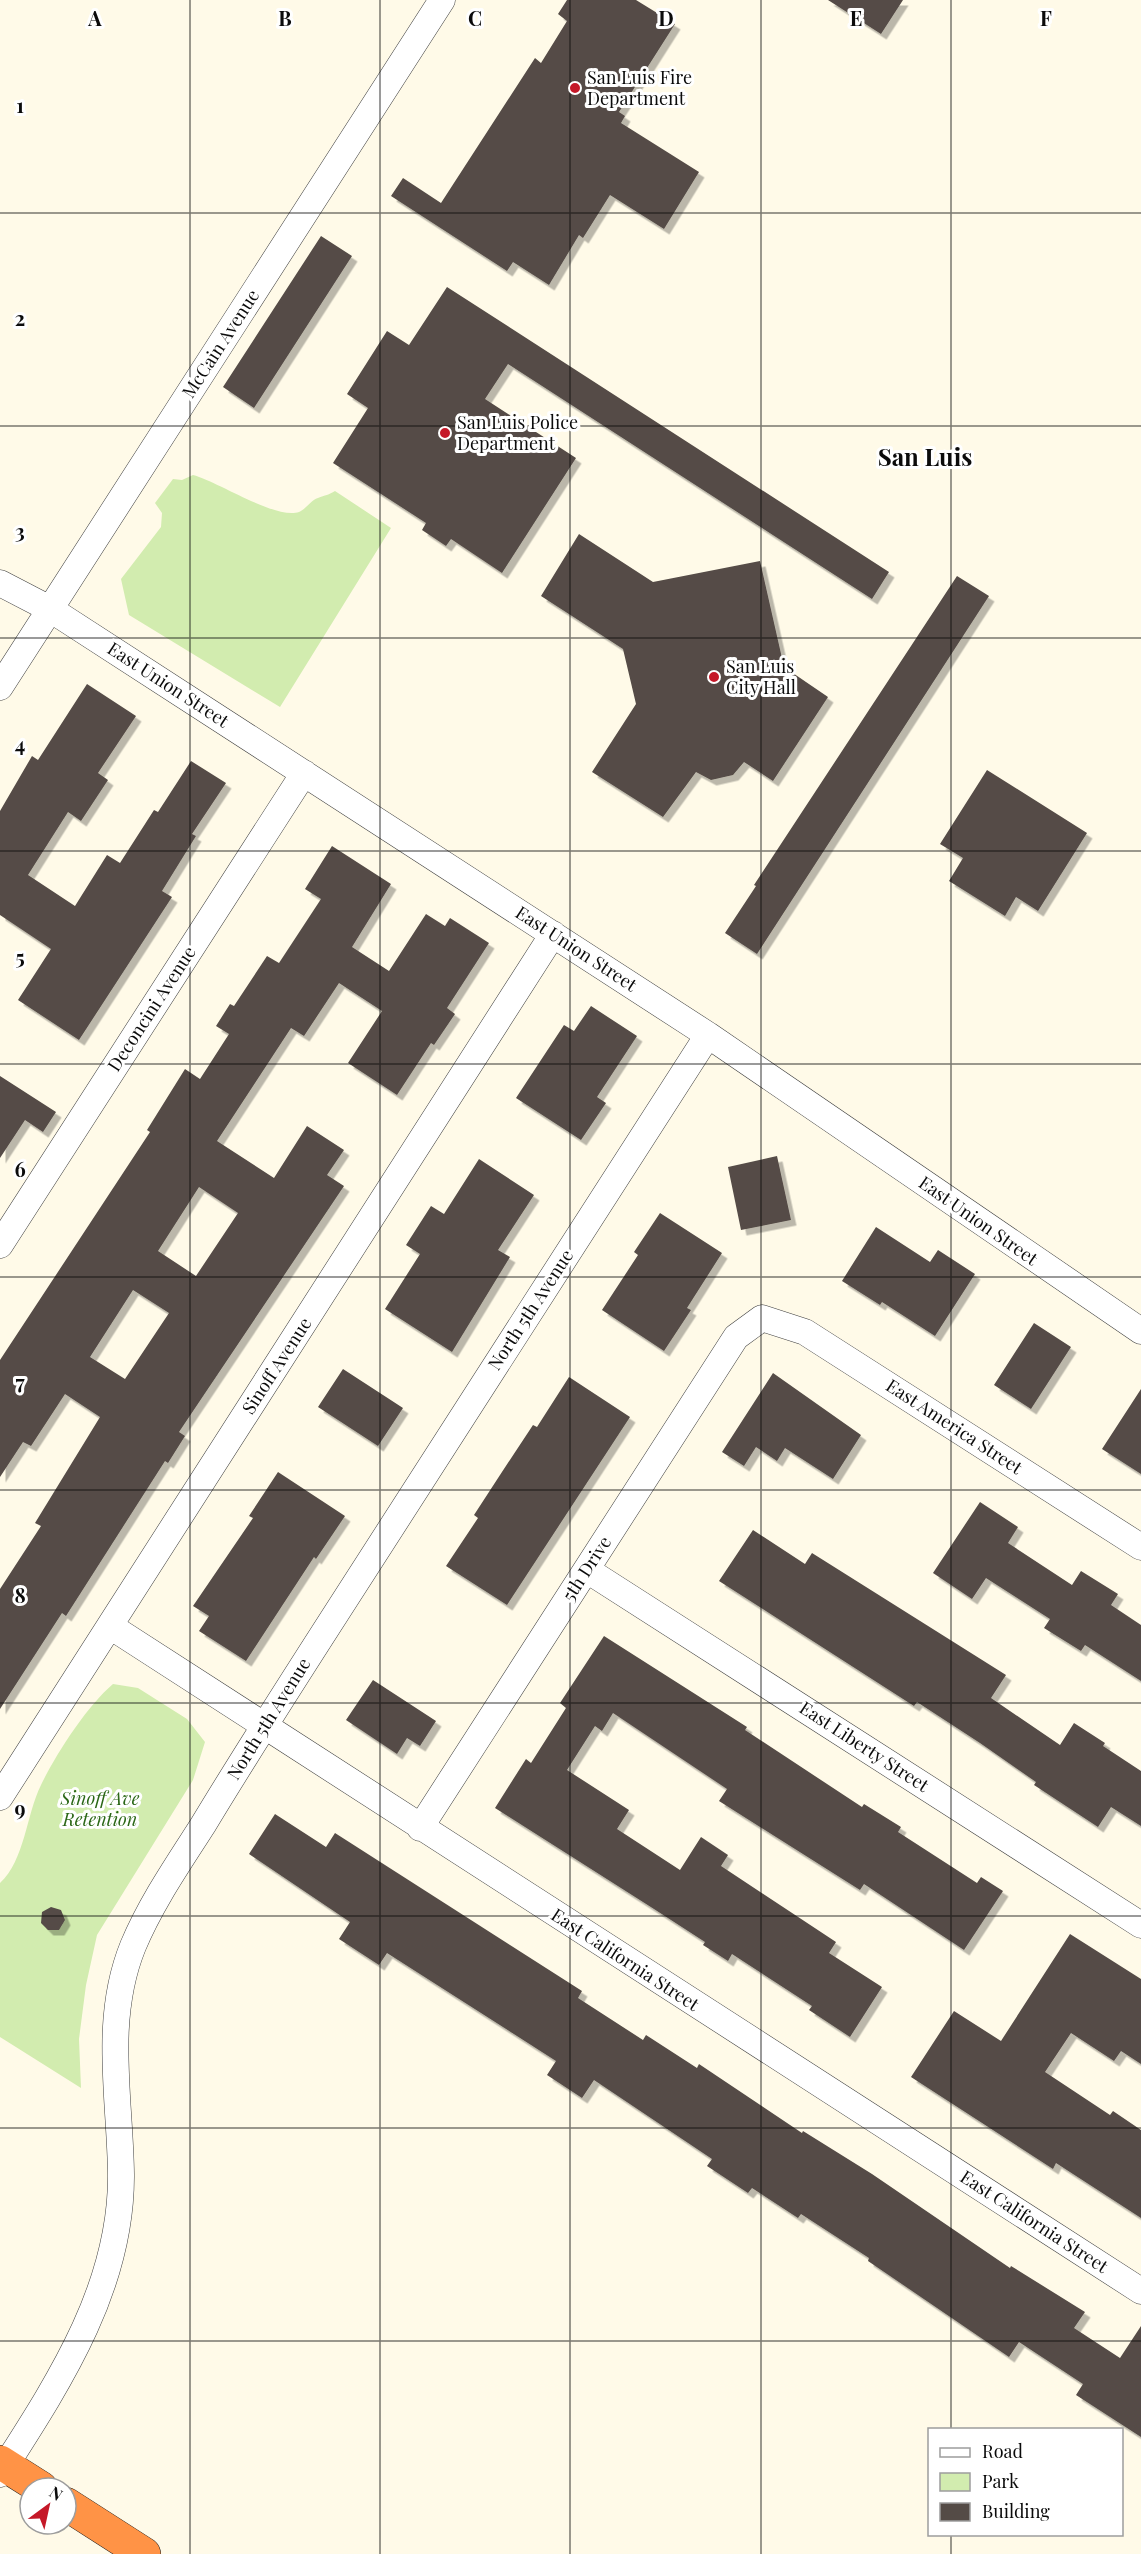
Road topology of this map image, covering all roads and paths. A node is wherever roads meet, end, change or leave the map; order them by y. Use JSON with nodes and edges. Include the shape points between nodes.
{"nodes":[{"id":1,"x":442,"y":0,"type":"edge"},
{"id":2,"x":0,"y":583,"type":"edge"},
{"id":3,"x":50,"y":609,"type":"junction"},
{"id":4,"x":0,"y":687,"type":"edge"},
{"id":5,"x":304,"y":773,"type":"junction"},
{"id":6,"x":553,"y":934,"type":"junction"},
{"id":7,"x":708,"y":1035,"type":"junction"},
{"id":8,"x":0,"y":1245,"type":"edge"},
{"id":9,"x":762,"y":1318,"type":"joint"},
{"id":10,"x":1141,"y":1331,"type":"edge"},
{"id":11,"x":1141,"y":1547,"type":"edge"},
{"id":12,"x":587,"y":1569,"type":"junction"},
{"id":13,"x":110,"y":1626,"type":"junction"},
{"id":14,"x":263,"y":1726,"type":"junction"},
{"id":15,"x":0,"y":1797,"type":"edge"},
{"id":16,"x":420,"y":1828,"type":"junction"},
{"id":17,"x":1141,"y":1925,"type":"edge"},
{"id":18,"x":1141,"y":2291,"type":"edge"},
{"id":19,"x":2,"y":2467,"type":"edge"},
{"id":20,"x":19,"y":2476,"type":"edge"},
{"id":21,"x":78,"y":2512,"type":"edge"},
{"id":22,"x":144,"y":2554,"type":"edge"}],
"edges":[{"from":1,"to":3,"type":"street","name":"McCain Avenue"},
{"from":2,"to":3,"type":"street","name":"East Union Street"},
{"from":3,"to":4,"type":"street","name":"McCain Avenue"},
{"from":3,"to":5,"type":"street","name":"East Union Street"},
{"from":5,"to":6,"type":"street","name":"East Union Street"},
{"from":5,"to":8,"type":"street","name":"Deconcini Avenue"},
{"from":6,"to":7,"type":"street","name":"East Union Street"},
{"from":6,"to":13,"type":"street","name":"Sinoff Avenue"},
{"from":7,"to":10,"type":"street","name":"East Union Street"},
{"from":7,"to":14,"type":"street","name":"North 5th Avenue"},
{"from":9,"to":11,"type":"street","name":"East America Street","via":[[805,1332]]},
{"from":9,"to":12,"type":"street","name":"5th Drive","via":[[736,1337]]},
{"from":12,"to":16,"type":"street","name":"5th Drive"},
{"from":12,"to":17,"type":"street","name":"East Liberty Street"},
{"from":13,"to":14,"type":"street","name":"East California Street"},
{"from":13,"to":15,"type":"street","name":"Sinoff Avenue"},
{"from":14,"to":16,"type":"street","name":"East California Street"},
{"from":14,"to":19,"type":"street","name":"North 5th Avenue","via":[[156,1900],[132,1948],[118,1999],[114,2068],[121,2176],[115,2233],[103,2283],[79,2344],[58,2383]]},
{"from":16,"to":18,"type":"street","name":"East California Street"},
{"from":19,"to":20,"type":"highway"},
{"from":21,"to":22,"type":"highway"}]}
